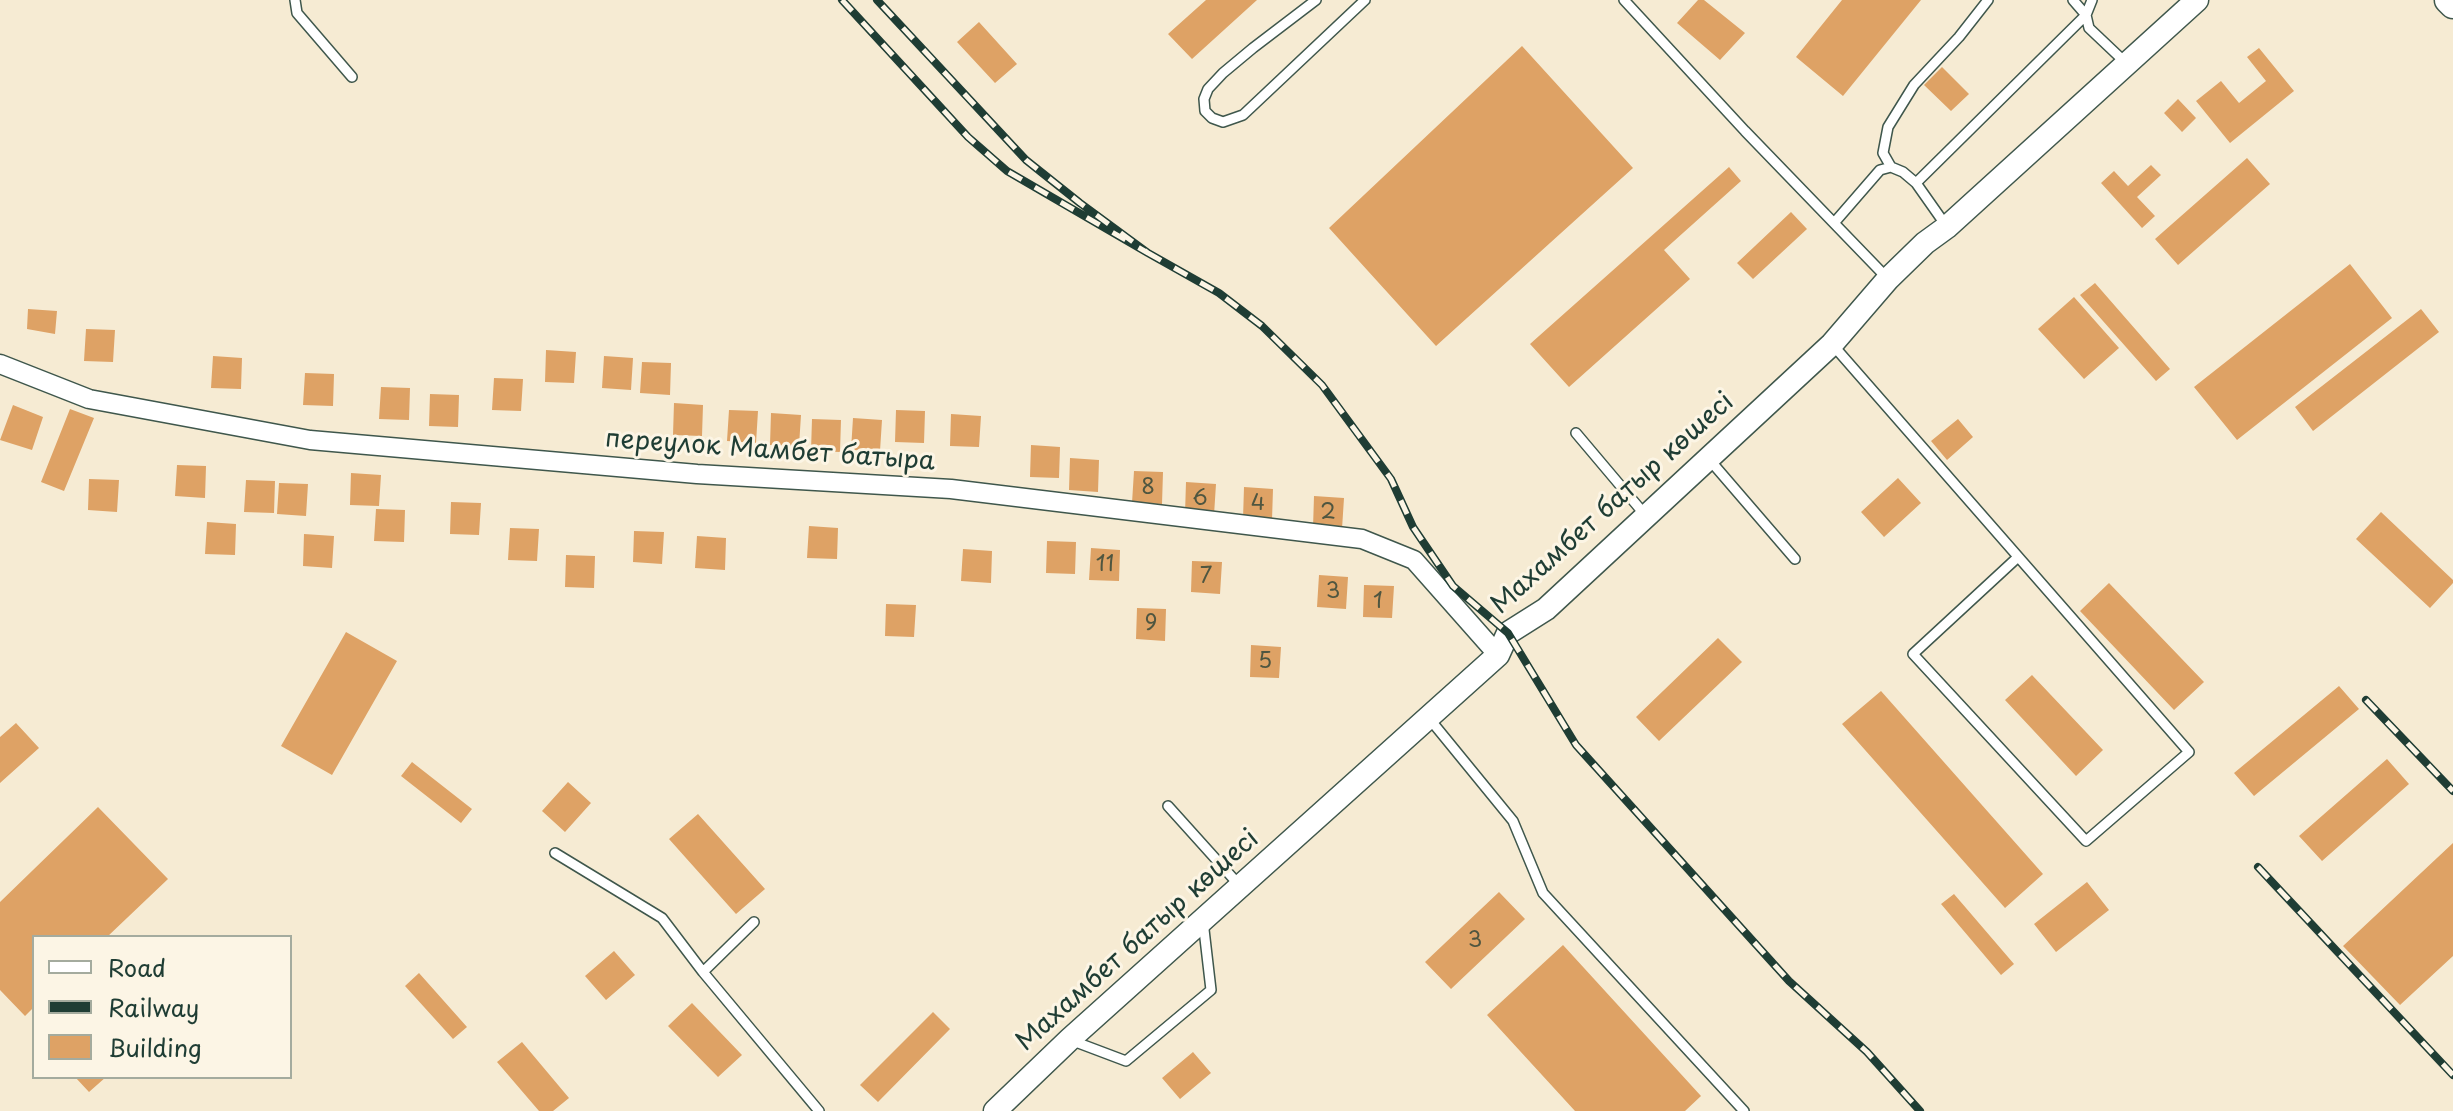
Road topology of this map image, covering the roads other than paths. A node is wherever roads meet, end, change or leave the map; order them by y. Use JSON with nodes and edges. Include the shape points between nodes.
{"nodes":[{"id":1,"x":295,"y":0,"type":"edge"},
{"id":2,"x":1316,"y":0,"type":"edge"},
{"id":3,"x":1365,"y":0,"type":"edge"},
{"id":4,"x":1624,"y":0,"type":"edge"},
{"id":5,"x":1988,"y":0,"type":"edge"},
{"id":6,"x":2073,"y":0,"type":"edge"},
{"id":7,"x":2092,"y":0,"type":"edge"},
{"id":8,"x":2197,"y":0,"type":"edge"},
{"id":9,"x":2448,"y":0,"type":"edge"},
{"id":10,"x":2453,"y":5,"type":"edge"},
{"id":11,"x":2086,"y":15,"type":"junction"},
{"id":12,"x":2127,"y":64,"type":"junction"},
{"id":13,"x":352,"y":77,"type":"dead end"},
{"id":14,"x":1891,"y":167,"type":"junction"},
{"id":15,"x":1916,"y":183,"type":"junction"},
{"id":16,"x":1834,"y":223,"type":"junction"},
{"id":17,"x":1947,"y":227,"type":"junction"},
{"id":18,"x":1888,"y":279,"type":"junction"},
{"id":19,"x":1832,"y":344,"type":"junction"},
{"id":20,"x":0,"y":364,"type":"edge"},
{"id":21,"x":1576,"y":433,"type":"dead end"},
{"id":22,"x":1708,"y":458,"type":"junction"},
{"id":23,"x":1646,"y":516,"type":"junction"},
{"id":24,"x":2018,"y":557,"type":"junction"},
{"id":25,"x":1795,"y":559,"type":"dead end"},
{"id":26,"x":1498,"y":655,"type":"junction"},
{"id":27,"x":1428,"y":717,"type":"junction"},
{"id":28,"x":1168,"y":806,"type":"dead end"},
{"id":29,"x":555,"y":853,"type":"dead end"},
{"id":30,"x":1240,"y":886,"type":"junction"},
{"id":31,"x":1203,"y":920,"type":"junction"},
{"id":32,"x":754,"y":922,"type":"dead end"},
{"id":33,"x":703,"y":972,"type":"junction"},
{"id":34,"x":1070,"y":1039,"type":"junction"},
{"id":35,"x":819,"y":1111,"type":"edge"},
{"id":36,"x":995,"y":1111,"type":"edge"},
{"id":37,"x":1744,"y":1111,"type":"edge"}],
"edges":[{"from":1,"to":13,"type":"lane","via":[[297,13]]},
{"from":2,"to":3,"type":"lane","via":[[1208,89],[1205,111],[1212,118],[1223,122],[1243,115]]},
{"from":4,"to":16,"type":"lane"},
{"from":5,"to":14,"type":"lane","via":[[1914,85],[1888,127],[1883,153]]},
{"from":6,"to":11,"type":"lane"},
{"from":7,"to":11,"type":"lane"},
{"from":8,"to":12,"type":"street","name":"Махамбет батыр көшесі"},
{"from":9,"to":10,"type":"main road"},
{"from":11,"to":12,"type":"lane","via":[[2089,28]]},
{"from":11,"to":15,"type":"lane"},
{"from":12,"to":17,"type":"street","name":"Махамбет батыр көшесі"},
{"from":14,"to":15,"type":"lane"},
{"from":14,"to":16,"type":"lane","via":[[1880,170]]},
{"from":15,"to":17,"type":"lane"},
{"from":16,"to":18,"type":"lane"},
{"from":17,"to":18,"type":"street","name":"Махамбет батыр көшесі"},
{"from":18,"to":19,"type":"street","name":"Махамбет батыр көшесі"},
{"from":19,"to":22,"type":"street","name":"Махамбет батыр көшесі"},
{"from":19,"to":24,"type":"lane"},
{"from":20,"to":26,"type":"street","name":"переулок Мамбет батыра","via":[[89,399],[310,440],[697,474],[951,489],[1362,539],[1414,560]]},
{"from":21,"to":23,"type":"lane"},
{"from":22,"to":23,"type":"street","name":"Махамбет батыр көшесі"},
{"from":22,"to":25,"type":"lane"},
{"from":23,"to":26,"type":"street","name":"Махамбет батыр көшесі","via":[[1546,609],[1508,633]]},
{"from":24,"to":24,"type":"lane","via":[[2189,752],[2086,841],[1913,654]]},
{"from":26,"to":27,"type":"street","name":"Махамбет батыр көшесі"},
{"from":27,"to":30,"type":"street","name":"Махамбет батыр көшесі"},
{"from":27,"to":37,"type":"lane","via":[[1513,821],[1543,893]]},
{"from":28,"to":30,"type":"lane"},
{"from":29,"to":33,"type":"lane","via":[[662,918]]},
{"from":30,"to":31,"type":"street","name":"Махамбет батыр көшесі"},
{"from":31,"to":34,"type":"street","name":"Махамбет батыр көшесі"},
{"from":31,"to":34,"type":"lane","via":[[1211,990],[1126,1061]]},
{"from":32,"to":33,"type":"lane"},
{"from":33,"to":35,"type":"lane"},
{"from":34,"to":36,"type":"street","name":"Махамбет батыр көшесі"}]}
